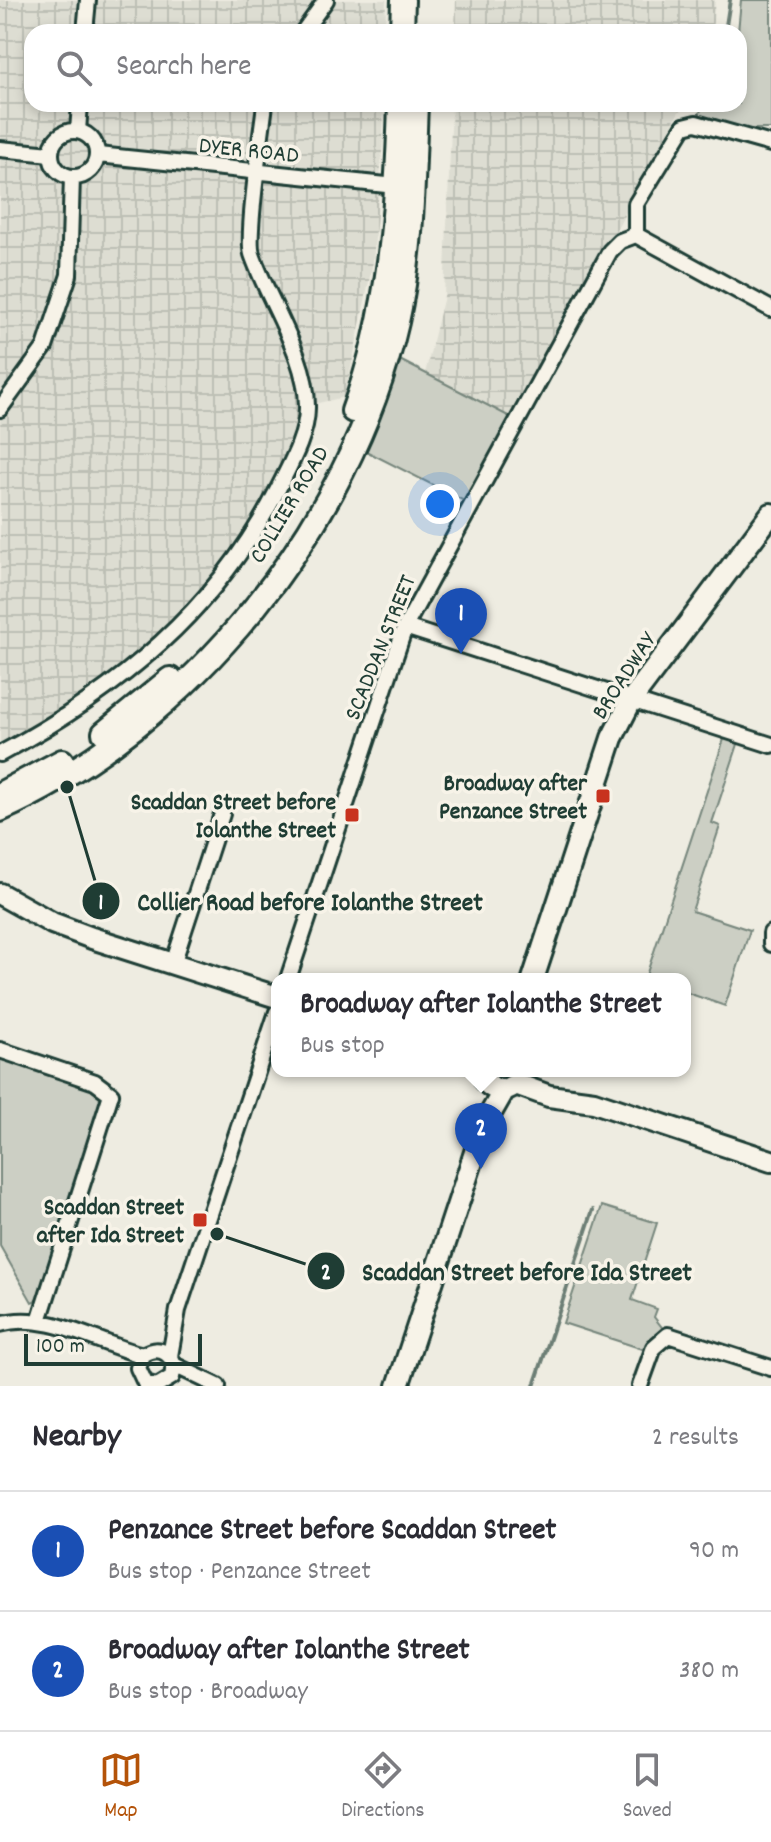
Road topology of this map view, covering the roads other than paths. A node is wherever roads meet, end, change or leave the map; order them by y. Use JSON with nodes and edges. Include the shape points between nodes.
{"nodes":[{"id":1,"x":88,"y":0,"type":"edge"},
{"id":2,"x":326,"y":0,"type":"edge"},
{"id":3,"x":403,"y":0,"type":"edge"},
{"id":4,"x":416,"y":0,"type":"edge"},
{"id":5,"x":86,"y":24,"type":"edge"},
{"id":6,"x":309,"y":24,"type":"edge"},
{"id":7,"x":402,"y":24,"type":"edge"},
{"id":8,"x":415,"y":24,"type":"edge"},
{"id":9,"x":79,"y":112,"type":"edge"},
{"id":10,"x":264,"y":112,"type":"edge"},
{"id":11,"x":400,"y":112,"type":"edge"},
{"id":12,"x":416,"y":112,"type":"edge"},
{"id":13,"x":78,"y":131,"type":"junction"},
{"id":14,"x":771,"y":144,"type":"edge"},
{"id":15,"x":0,"y":149,"type":"edge"},
{"id":16,"x":51,"y":154,"type":"junction"},
{"id":17,"x":98,"y":155,"type":"junction"},
{"id":18,"x":258,"y":173,"type":"junction"},
{"id":19,"x":72,"y":177,"type":"junction"},
{"id":20,"x":396,"y":186,"type":"junction"},
{"id":21,"x":636,"y":235,"type":"junction"},
{"id":22,"x":771,"y":309,"type":"edge"},
{"id":23,"x":0,"y":409,"type":"edge"},
{"id":24,"x":771,"y":514,"type":"edge"},
{"id":25,"x":405,"y":627,"type":"junction"},
{"id":26,"x":632,"y":699,"type":"junction"},
{"id":27,"x":771,"y":745,"type":"edge"},
{"id":28,"x":0,"y":754,"type":"edge"},
{"id":29,"x":0,"y":794,"type":"edge"},
{"id":30,"x":0,"y":810,"type":"edge"},
{"id":31,"x":222,"y":814,"type":"dead end"},
{"id":32,"x":0,"y":894,"type":"edge"},
{"id":33,"x":0,"y":907,"type":"edge"},
{"id":34,"x":52,"y":923,"type":"junction"},
{"id":35,"x":771,"y":933,"type":"edge"},
{"id":36,"x":771,"y":944,"type":"edge"},
{"id":37,"x":173,"y":964,"type":"junction"},
{"id":38,"x":290,"y":973,"type":"edge"},
{"id":39,"x":535,"y":973,"type":"edge"},
{"id":40,"x":271,"y":995,"type":"edge"},
{"id":41,"x":271,"y":1030,"type":"edge"},
{"id":42,"x":0,"y":1050,"type":"edge"},
{"id":43,"x":500,"y":1077,"type":"edge"},
{"id":44,"x":771,"y":1161,"type":"edge"},
{"id":45,"x":178,"y":1310,"type":"junction"},
{"id":46,"x":39,"y":1321,"type":"junction"},
{"id":47,"x":0,"y":1324,"type":"edge"},
{"id":48,"x":116,"y":1348,"type":"junction"},
{"id":49,"x":150,"y":1352,"type":"junction"},
{"id":50,"x":172,"y":1361,"type":"junction"},
{"id":51,"x":771,"y":1368,"type":"edge"},
{"id":52,"x":140,"y":1379,"type":"edge"},
{"id":53,"x":161,"y":1385,"type":"edge"},
{"id":54,"x":217,"y":1386,"type":"edge"},
{"id":55,"x":398,"y":1386,"type":"edge"},
{"id":56,"x":640,"y":1386,"type":"edge"}],
"edges":[{"from":1,"to":5,"type":"street"},
{"from":2,"to":6,"type":"street"},
{"from":3,"to":7,"type":"main road"},
{"from":4,"to":8,"type":"main road"},
{"from":9,"to":13,"type":"street"},
{"from":10,"to":18,"type":"street"},
{"from":11,"to":20,"type":"main road","name":"COLLIER ROAD"},
{"from":12,"to":30,"type":"main road","name":"COLLIER ROAD","via":[[408,257],[397,322],[357,440],[328,496],[252,610],[174,695],[94,759]]},
{"from":13,"to":16,"type":"street","via":[[63,134]]},
{"from":13,"to":17,"type":"street","via":[[92,139]]},
{"from":14,"to":21,"type":"street","via":[[696,123],[684,126],[636,204]]},
{"from":15,"to":16,"type":"street"},
{"from":16,"to":19,"type":"street","via":[[57,169]]},
{"from":17,"to":18,"type":"street","name":"DYER ROAD"},
{"from":17,"to":19,"type":"street","via":[[87,173]]},
{"from":18,"to":20,"type":"street","name":"DYER ROAD"},
{"from":18,"to":28,"type":"street","via":[[251,252],[299,369],[307,408],[298,448],[266,511],[223,575],[172,634],[116,684]]},
{"from":19,"to":23,"type":"street","via":[[69,275],[45,347]]},
{"from":20,"to":29,"type":"main road","name":"COLLIER ROAD","via":[[383,308],[361,389],[343,436],[290,534],[222,625],[163,687],[80,751]]},
{"from":21,"to":22,"type":"street"},
{"from":21,"to":25,"type":"street","name":"SCADDAN STREET","via":[[610,251]]},
{"from":24,"to":26,"type":"street","name":"BROADWAY"},
{"from":25,"to":26,"type":"street"},
{"from":25,"to":38,"type":"street","name":"SCADDAN STREET"},
{"from":26,"to":27,"type":"street"},
{"from":26,"to":39,"type":"street","name":"BROADWAY","via":[[612,738]]},
{"from":31,"to":37,"type":"street"},
{"from":32,"to":34,"type":"street"},
{"from":33,"to":34,"type":"street","via":[[24,919]]},
{"from":34,"to":37,"type":"street"},
{"from":35,"to":36,"type":"street"},
{"from":37,"to":40,"type":"street"},
{"from":41,"to":45,"type":"street"},
{"from":42,"to":46,"type":"street","via":[[95,1082],[111,1094]]},
{"from":43,"to":44,"type":"street"},
{"from":43,"to":55,"type":"street"},
{"from":45,"to":49,"type":"street"},
{"from":45,"to":50,"type":"street"},
{"from":46,"to":47,"type":"street"},
{"from":46,"to":48,"type":"street"},
{"from":48,"to":49,"type":"street"},
{"from":48,"to":52,"type":"street"},
{"from":49,"to":50,"type":"street"},
{"from":49,"to":52,"type":"street"},
{"from":50,"to":53,"type":"street"},
{"from":50,"to":54,"type":"street"},
{"from":51,"to":56,"type":"street","via":[[668,1335],[654,1347]]},
{"from":52,"to":53,"type":"street"},
{"from":53,"to":54,"type":"street"}]}
